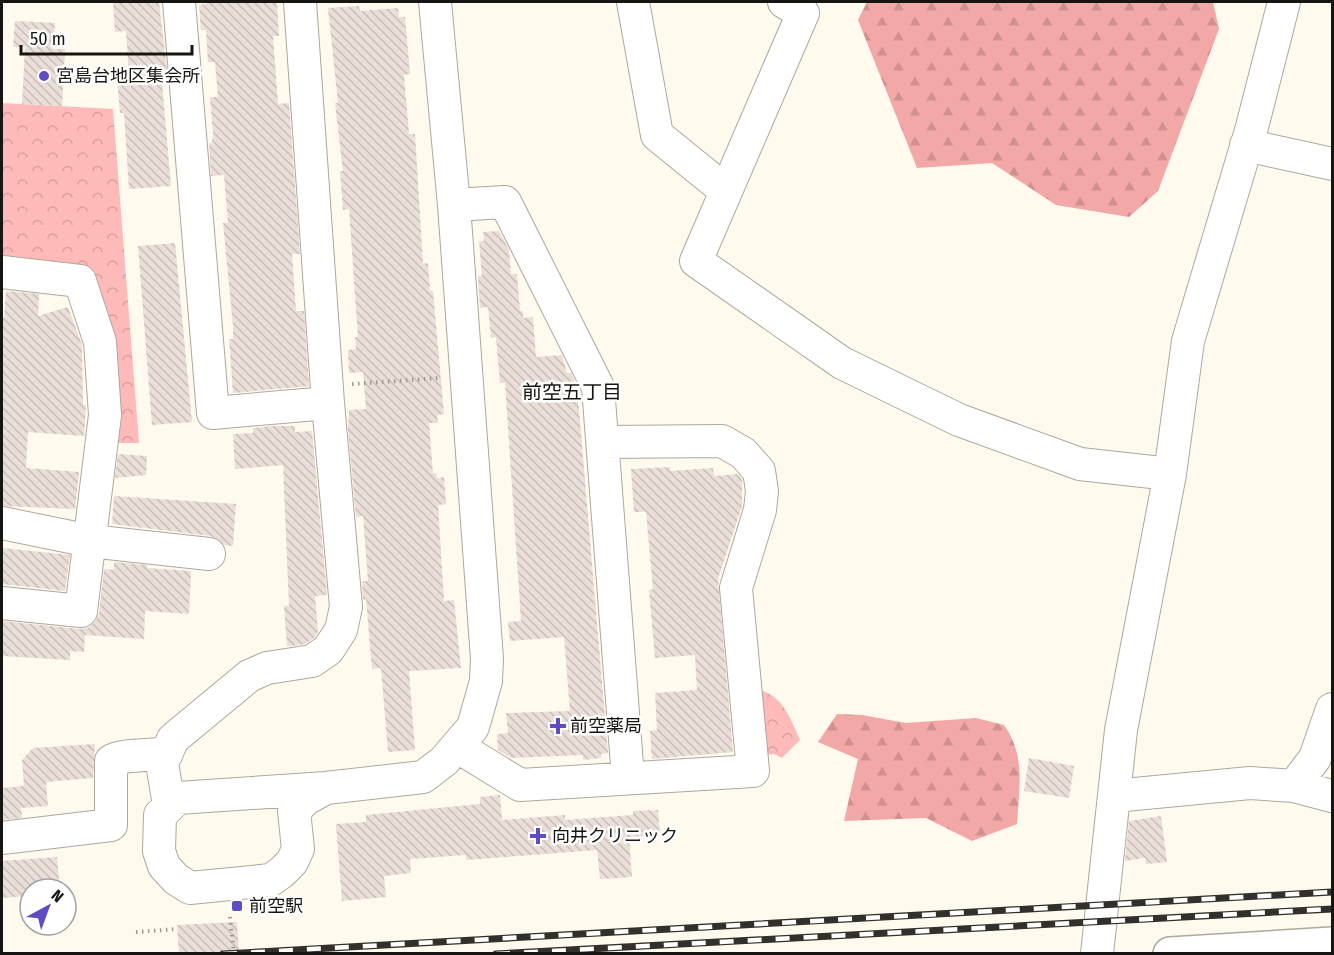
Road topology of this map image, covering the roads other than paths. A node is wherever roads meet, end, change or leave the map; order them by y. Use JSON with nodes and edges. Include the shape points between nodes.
{"nodes":[{"id":1,"x":179,"y":2,"type":"edge"},
{"id":2,"x":300,"y":2,"type":"edge"},
{"id":3,"x":435,"y":2,"type":"edge"},
{"id":4,"x":633,"y":2,"type":"edge"},
{"id":5,"x":784,"y":2,"type":"edge"},
{"id":6,"x":1284,"y":2,"type":"edge"},
{"id":7,"x":1246,"y":145,"type":"junction"},
{"id":8,"x":1332,"y":164,"type":"edge"},
{"id":9,"x":726,"y":191,"type":"junction"},
{"id":10,"x":454,"y":205,"type":"junction"},
{"id":11,"x":2,"y":272,"type":"edge"},
{"id":12,"x":340,"y":393,"type":"junction"},
{"id":13,"x":603,"y":442,"type":"junction"},
{"id":14,"x":1170,"y":474,"type":"junction"},
{"id":15,"x":2,"y":523,"type":"edge"},
{"id":16,"x":90,"y":540,"type":"junction"},
{"id":17,"x":209,"y":554,"type":"dead end"},
{"id":18,"x":2,"y":603,"type":"edge"},
{"id":19,"x":1332,"y":709,"type":"edge"},
{"id":20,"x":458,"y":747,"type":"junction"},
{"id":21,"x":167,"y":753,"type":"junction"},
{"id":22,"x":628,"y":778,"type":"junction"},
{"id":23,"x":1294,"y":786,"type":"junction"},
{"id":24,"x":326,"y":788,"type":"junction"},
{"id":25,"x":260,"y":793,"type":"junction"},
{"id":26,"x":1114,"y":796,"type":"junction"},
{"id":27,"x":1332,"y":796,"type":"edge"},
{"id":28,"x":169,"y":805,"type":"junction"},
{"id":29,"x":294,"y":811,"type":"junction"},
{"id":30,"x":2,"y":838,"type":"edge"},
{"id":31,"x":1332,"y":944,"type":"edge"},
{"id":32,"x":1097,"y":954,"type":"edge"},
{"id":33,"x":1170,"y":954,"type":"edge"}],
"edges":[{"from":1,"to":12,"type":"street","via":[[213,413]]},
{"from":2,"to":12,"type":"street"},
{"from":3,"to":10,"type":"street"},
{"from":4,"to":9,"type":"street","via":[[657,135]]},
{"from":5,"to":9,"type":"street","via":[[803,13]]},
{"from":6,"to":7,"type":"street"},
{"from":7,"to":8,"type":"street"},
{"from":7,"to":14,"type":"street","via":[[1188,341]]},
{"from":9,"to":14,"type":"street","via":[[696,261],[842,363],[959,420],[1080,464]]},
{"from":10,"to":13,"type":"street","via":[[505,202],[598,387]]},
{"from":10,"to":20,"type":"street","via":[[487,659],[481,703],[472,727]]},
{"from":11,"to":16,"type":"street","via":[[80,281],[100,342],[105,415]]},
{"from":12,"to":21,"type":"street","via":[[346,607],[341,630],[328,650],[312,661],[267,668],[249,676],[173,739]]},
{"from":13,"to":22,"type":"street"},
{"from":13,"to":22,"type":"street","via":[[722,441],[743,453],[759,471],[762,491],[736,588],[753,771]]},
{"from":14,"to":26,"type":"street","via":[[1121,730]]},
{"from":15,"to":16,"type":"street"},
{"from":16,"to":17,"type":"street"},
{"from":16,"to":18,"type":"street","via":[[81,610]]},
{"from":19,"to":23,"type":"street","via":[[1315,758]]},
{"from":20,"to":22,"type":"street","via":[[520,785]]},
{"from":20,"to":24,"type":"street","via":[[423,777]]},
{"from":21,"to":28,"type":"street","via":[[162,763]]},
{"from":21,"to":30,"type":"street","via":[[111,761],[111,825]]},
{"from":23,"to":26,"type":"street","via":[[1250,783]]},
{"from":23,"to":27,"type":"street"},
{"from":24,"to":25,"type":"street"},
{"from":24,"to":29,"type":"street"},
{"from":25,"to":28,"type":"street","via":[[178,798]]},
{"from":25,"to":29,"type":"street"},
{"from":26,"to":32,"type":"street"},
{"from":28,"to":29,"type":"street","via":[[160,815],[159,851],[164,866],[190,888],[271,880],[282,872],[298,849]]},
{"from":31,"to":33,"type":"highway"}]}
